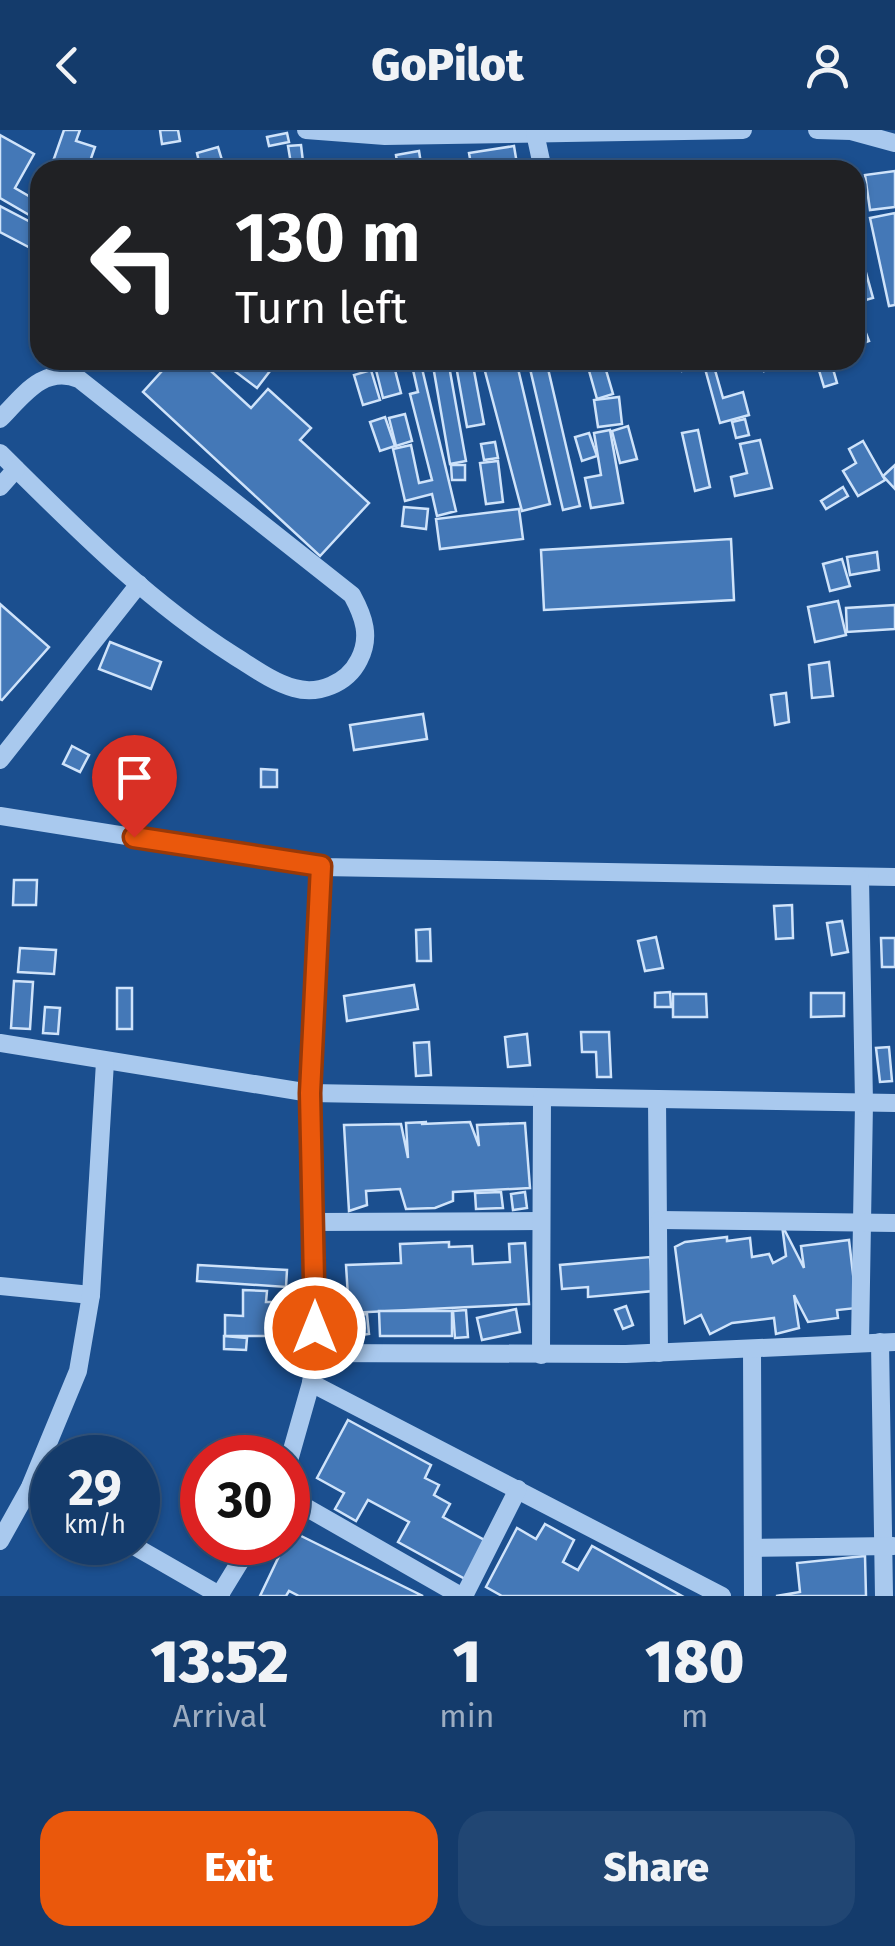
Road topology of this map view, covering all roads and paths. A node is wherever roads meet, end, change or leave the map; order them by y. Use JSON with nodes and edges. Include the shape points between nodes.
{"nodes":[{"id":1,"x":306,"y":130,"type":"edge"},
{"id":2,"x":743,"y":130,"type":"edge"},
{"id":3,"x":817,"y":130,"type":"edge"},
{"id":4,"x":851,"y":130,"type":"edge"},
{"id":5,"x":597,"y":131,"type":"edge"},
{"id":6,"x":535,"y":133,"type":"junction"},
{"id":7,"x":895,"y":143,"type":"edge"},
{"id":8,"x":541,"y":160,"type":"edge"},
{"id":9,"x":0,"y":419,"type":"edge"},
{"id":10,"x":0,"y":454,"type":"edge"},
{"id":11,"x":16,"y":470,"type":"junction"},
{"id":12,"x":0,"y":488,"type":"edge"},
{"id":13,"x":139,"y":584,"type":"junction"},
{"id":14,"x":0,"y":760,"type":"edge"},
{"id":15,"x":0,"y":816,"type":"edge"},
{"id":16,"x":321,"y":866,"type":"junction"},
{"id":17,"x":895,"y":877,"type":"edge"},
{"id":18,"x":860,"y":878,"type":"junction"},
{"id":19,"x":0,"y":1043,"type":"edge"},
{"id":20,"x":105,"y":1062,"type":"junction"},
{"id":21,"x":310,"y":1093,"type":"junction"},
{"id":22,"x":542,"y":1098,"type":"junction"},
{"id":23,"x":657,"y":1099,"type":"junction"},
{"id":24,"x":864,"y":1102,"type":"junction"},
{"id":25,"x":895,"y":1104,"type":"edge"},
{"id":26,"x":660,"y":1220,"type":"junction"},
{"id":27,"x":314,"y":1222,"type":"junction"},
{"id":28,"x":542,"y":1222,"type":"junction"},
{"id":29,"x":862,"y":1223,"type":"junction"},
{"id":30,"x":895,"y":1223,"type":"edge"},
{"id":31,"x":0,"y":1286,"type":"edge"},
{"id":32,"x":91,"y":1295,"type":"junction"},
{"id":33,"x":860,"y":1342,"type":"junction"},
{"id":34,"x":888,"y":1342,"type":"edge"},
{"id":35,"x":752,"y":1350,"type":"junction"},
{"id":36,"x":315,"y":1353,"type":"junction"},
{"id":37,"x":659,"y":1353,"type":"junction"},
{"id":38,"x":541,"y":1355,"type":"junction"},
{"id":39,"x":311,"y":1382,"type":"junction"},
{"id":40,"x":52,"y":1435,"type":"edge"},
{"id":41,"x":296,"y":1435,"type":"edge"},
{"id":42,"x":30,"y":1487,"type":"edge"},
{"id":43,"x":518,"y":1488,"type":"junction"},
{"id":44,"x":310,"y":1509,"type":"edge"},
{"id":45,"x":0,"y":1542,"type":"edge"},
{"id":46,"x":889,"y":1546,"type":"edge"},
{"id":47,"x":753,"y":1548,"type":"junction"},
{"id":48,"x":160,"y":1561,"type":"edge"},
{"id":49,"x":238,"y":1565,"type":"edge"},
{"id":50,"x":698,"y":1590,"type":"edge"},
{"id":51,"x":220,"y":1596,"type":"edge"},
{"id":52,"x":463,"y":1596,"type":"edge"},
{"id":53,"x":722,"y":1596,"type":"edge"},
{"id":54,"x":753,"y":1596,"type":"edge"},
{"id":55,"x":884,"y":1596,"type":"edge"}],
"edges":[{"from":1,"to":6,"type":"street"},
{"from":2,"to":5,"type":"street"},
{"from":3,"to":4,"type":"street"},
{"from":4,"to":7,"type":"street"},
{"from":5,"to":6,"type":"street"},
{"from":6,"to":8,"type":"street"},
{"from":9,"to":13,"type":"street","via":[[39,381],[66,374],[79,379],[352,595],[366,629],[364,647],[357,665],[329,688],[293,688],[224,650]]},
{"from":10,"to":11,"type":"street"},
{"from":11,"to":12,"type":"street"},
{"from":11,"to":13,"type":"street"},
{"from":13,"to":14,"type":"street"},
{"from":15,"to":16,"type":"street"},
{"from":16,"to":18,"type":"street"},
{"from":16,"to":21,"type":"street"},
{"from":17,"to":18,"type":"street"},
{"from":18,"to":24,"type":"street"},
{"from":19,"to":20,"type":"street"},
{"from":20,"to":21,"type":"street"},
{"from":20,"to":32,"type":"street"},
{"from":21,"to":22,"type":"street"},
{"from":21,"to":27,"type":"street"},
{"from":22,"to":23,"type":"street"},
{"from":22,"to":28,"type":"street"},
{"from":23,"to":24,"type":"street"},
{"from":23,"to":26,"type":"street"},
{"from":24,"to":25,"type":"street"},
{"from":24,"to":29,"type":"street"},
{"from":26,"to":29,"type":"street"},
{"from":26,"to":37,"type":"street"},
{"from":27,"to":28,"type":"street"},
{"from":27,"to":36,"type":"street"},
{"from":28,"to":38,"type":"street"},
{"from":29,"to":30,"type":"street"},
{"from":29,"to":33,"type":"street"},
{"from":31,"to":32,"type":"street"},
{"from":32,"to":40,"type":"street","via":[[78,1371]]},
{"from":33,"to":34,"type":"street"},
{"from":33,"to":35,"type":"street"},
{"from":34,"to":46,"type":"street"},
{"from":35,"to":37,"type":"street"},
{"from":35,"to":47,"type":"street"},
{"from":36,"to":38,"type":"street"},
{"from":36,"to":39,"type":"street"},
{"from":37,"to":38,"type":"street"},
{"from":39,"to":41,"type":"street"},
{"from":39,"to":43,"type":"street"},
{"from":42,"to":45,"type":"street"},
{"from":43,"to":50,"type":"street"},
{"from":43,"to":52,"type":"street"},
{"from":44,"to":52,"type":"street"},
{"from":46,"to":47,"type":"street"},
{"from":46,"to":55,"type":"street"},
{"from":47,"to":54,"type":"street"},
{"from":48,"to":51,"type":"street"},
{"from":49,"to":51,"type":"street"},
{"from":50,"to":53,"type":"street"}]}
